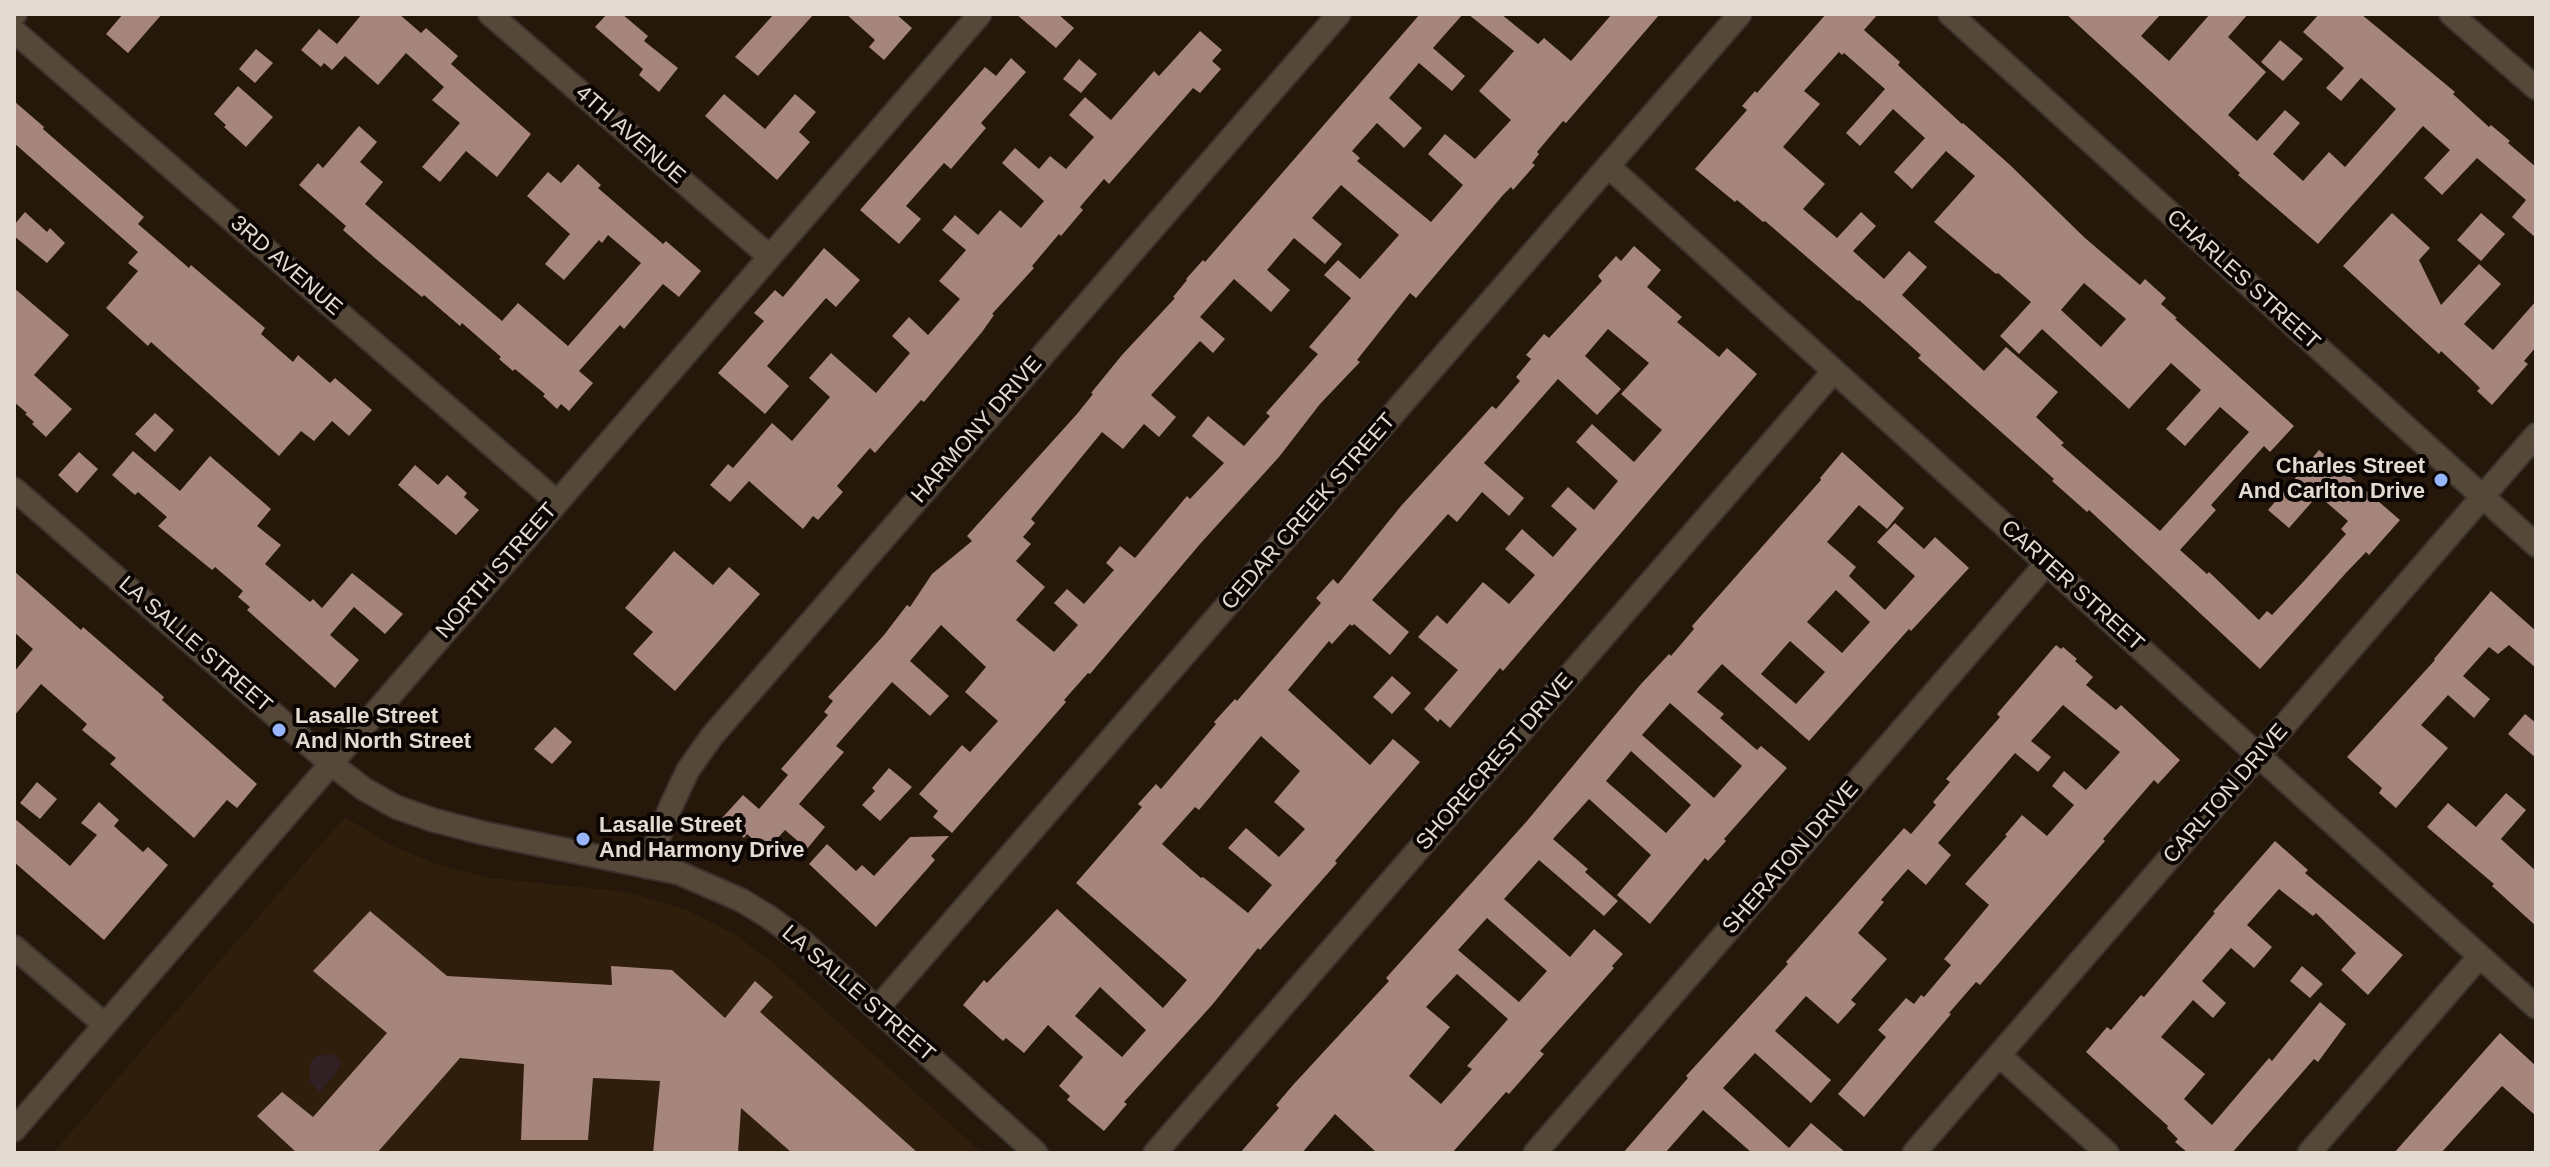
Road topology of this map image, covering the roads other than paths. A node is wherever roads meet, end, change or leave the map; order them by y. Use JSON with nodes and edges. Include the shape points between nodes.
{"nodes":[{"id":1,"x":490,"y":14,"type":"edge"},
{"id":2,"x":980,"y":14,"type":"edge"},
{"id":3,"x":1339,"y":14,"type":"edge"},
{"id":4,"x":1740,"y":14,"type":"edge"},
{"id":5,"x":1950,"y":14,"type":"edge"},
{"id":6,"x":2451,"y":14,"type":"edge"},
{"id":7,"x":14,"y":31,"type":"edge"},
{"id":8,"x":2536,"y":88,"type":"edge"},
{"id":9,"x":1608,"y":166,"type":"junction"},
{"id":10,"x":770,"y":257,"type":"junction"},
{"id":11,"x":1834,"y":371,"type":"junction"},
{"id":12,"x":2536,"y":435,"type":"edge"},
{"id":13,"x":14,"y":489,"type":"edge"},
{"id":14,"x":2483,"y":497,"type":"junction"},
{"id":15,"x":557,"y":502,"type":"junction"},
{"id":16,"x":2536,"y":545,"type":"edge"},
{"id":17,"x":2047,"y":563,"type":"junction"},
{"id":18,"x":2259,"y":756,"type":"junction"},
{"id":19,"x":330,"y":763,"type":"junction"},
{"id":20,"x":647,"y":867,"type":"junction"},
{"id":21,"x":14,"y":947,"type":"edge"},
{"id":22,"x":2480,"y":956,"type":"junction"},
{"id":23,"x":2536,"y":1007,"type":"edge"},
{"id":24,"x":877,"y":1009,"type":"junction"},
{"id":25,"x":104,"y":1024,"type":"junction"},
{"id":26,"x":1999,"y":1055,"type":"junction"},
{"id":27,"x":14,"y":1130,"type":"edge"},
{"id":28,"x":1036,"y":1153,"type":"edge"},
{"id":29,"x":1155,"y":1153,"type":"edge"},
{"id":30,"x":1535,"y":1153,"type":"edge"},
{"id":31,"x":1914,"y":1153,"type":"edge"},
{"id":32,"x":2107,"y":1153,"type":"edge"},
{"id":33,"x":2309,"y":1153,"type":"edge"}],
"edges":[{"from":1,"to":10,"type":"street","name":"4TH AVENUE"},
{"from":2,"to":10,"type":"street","name":"NORTH STREET"},
{"from":3,"to":20,"type":"street","name":"HARMONY DRIVE","via":[[712,736],[688,770]]},
{"from":4,"to":9,"type":"street","name":"CEDAR CREEK STREET"},
{"from":5,"to":14,"type":"street","name":"CHARLES STREET"},
{"from":6,"to":8,"type":"street"},
{"from":7,"to":15,"type":"street","name":"3RD AVENUE"},
{"from":9,"to":11,"type":"street","name":"CARTER STREET"},
{"from":9,"to":24,"type":"street","name":"CEDAR CREEK STREET"},
{"from":10,"to":15,"type":"street","name":"NORTH STREET"},
{"from":11,"to":17,"type":"street","name":"CARTER STREET"},
{"from":11,"to":29,"type":"street","name":"SHORECREST DRIVE"},
{"from":12,"to":14,"type":"street","name":"CARLTON DRIVE"},
{"from":13,"to":19,"type":"street","name":"LA SALLE STREET"},
{"from":14,"to":16,"type":"street","name":"CHARLES STREET"},
{"from":14,"to":18,"type":"street","name":"CARLTON DRIVE"},
{"from":15,"to":19,"type":"street","name":"NORTH STREET"},
{"from":17,"to":18,"type":"street","name":"CARTER STREET"},
{"from":17,"to":30,"type":"street","name":"SHERATON DRIVE"},
{"from":18,"to":22,"type":"street","name":"CARTER STREET"},
{"from":18,"to":26,"type":"street","name":"CARLTON DRIVE"},
{"from":19,"to":20,"type":"street","name":"LA SALLE STREET","via":[[396,807],[433,820]]},
{"from":19,"to":25,"type":"street","name":"NORTH STREET"},
{"from":20,"to":24,"type":"street","name":"LA SALLE STREET","via":[[711,885],[769,917]]},
{"from":21,"to":25,"type":"street"},
{"from":22,"to":23,"type":"street","name":"CARTER STREET"},
{"from":22,"to":33,"type":"street"},
{"from":24,"to":28,"type":"street","name":"LA SALLE STREET"},
{"from":25,"to":27,"type":"street","name":"NORTH STREET"},
{"from":26,"to":31,"type":"street","name":"CARLTON DRIVE"},
{"from":26,"to":32,"type":"street"}]}
